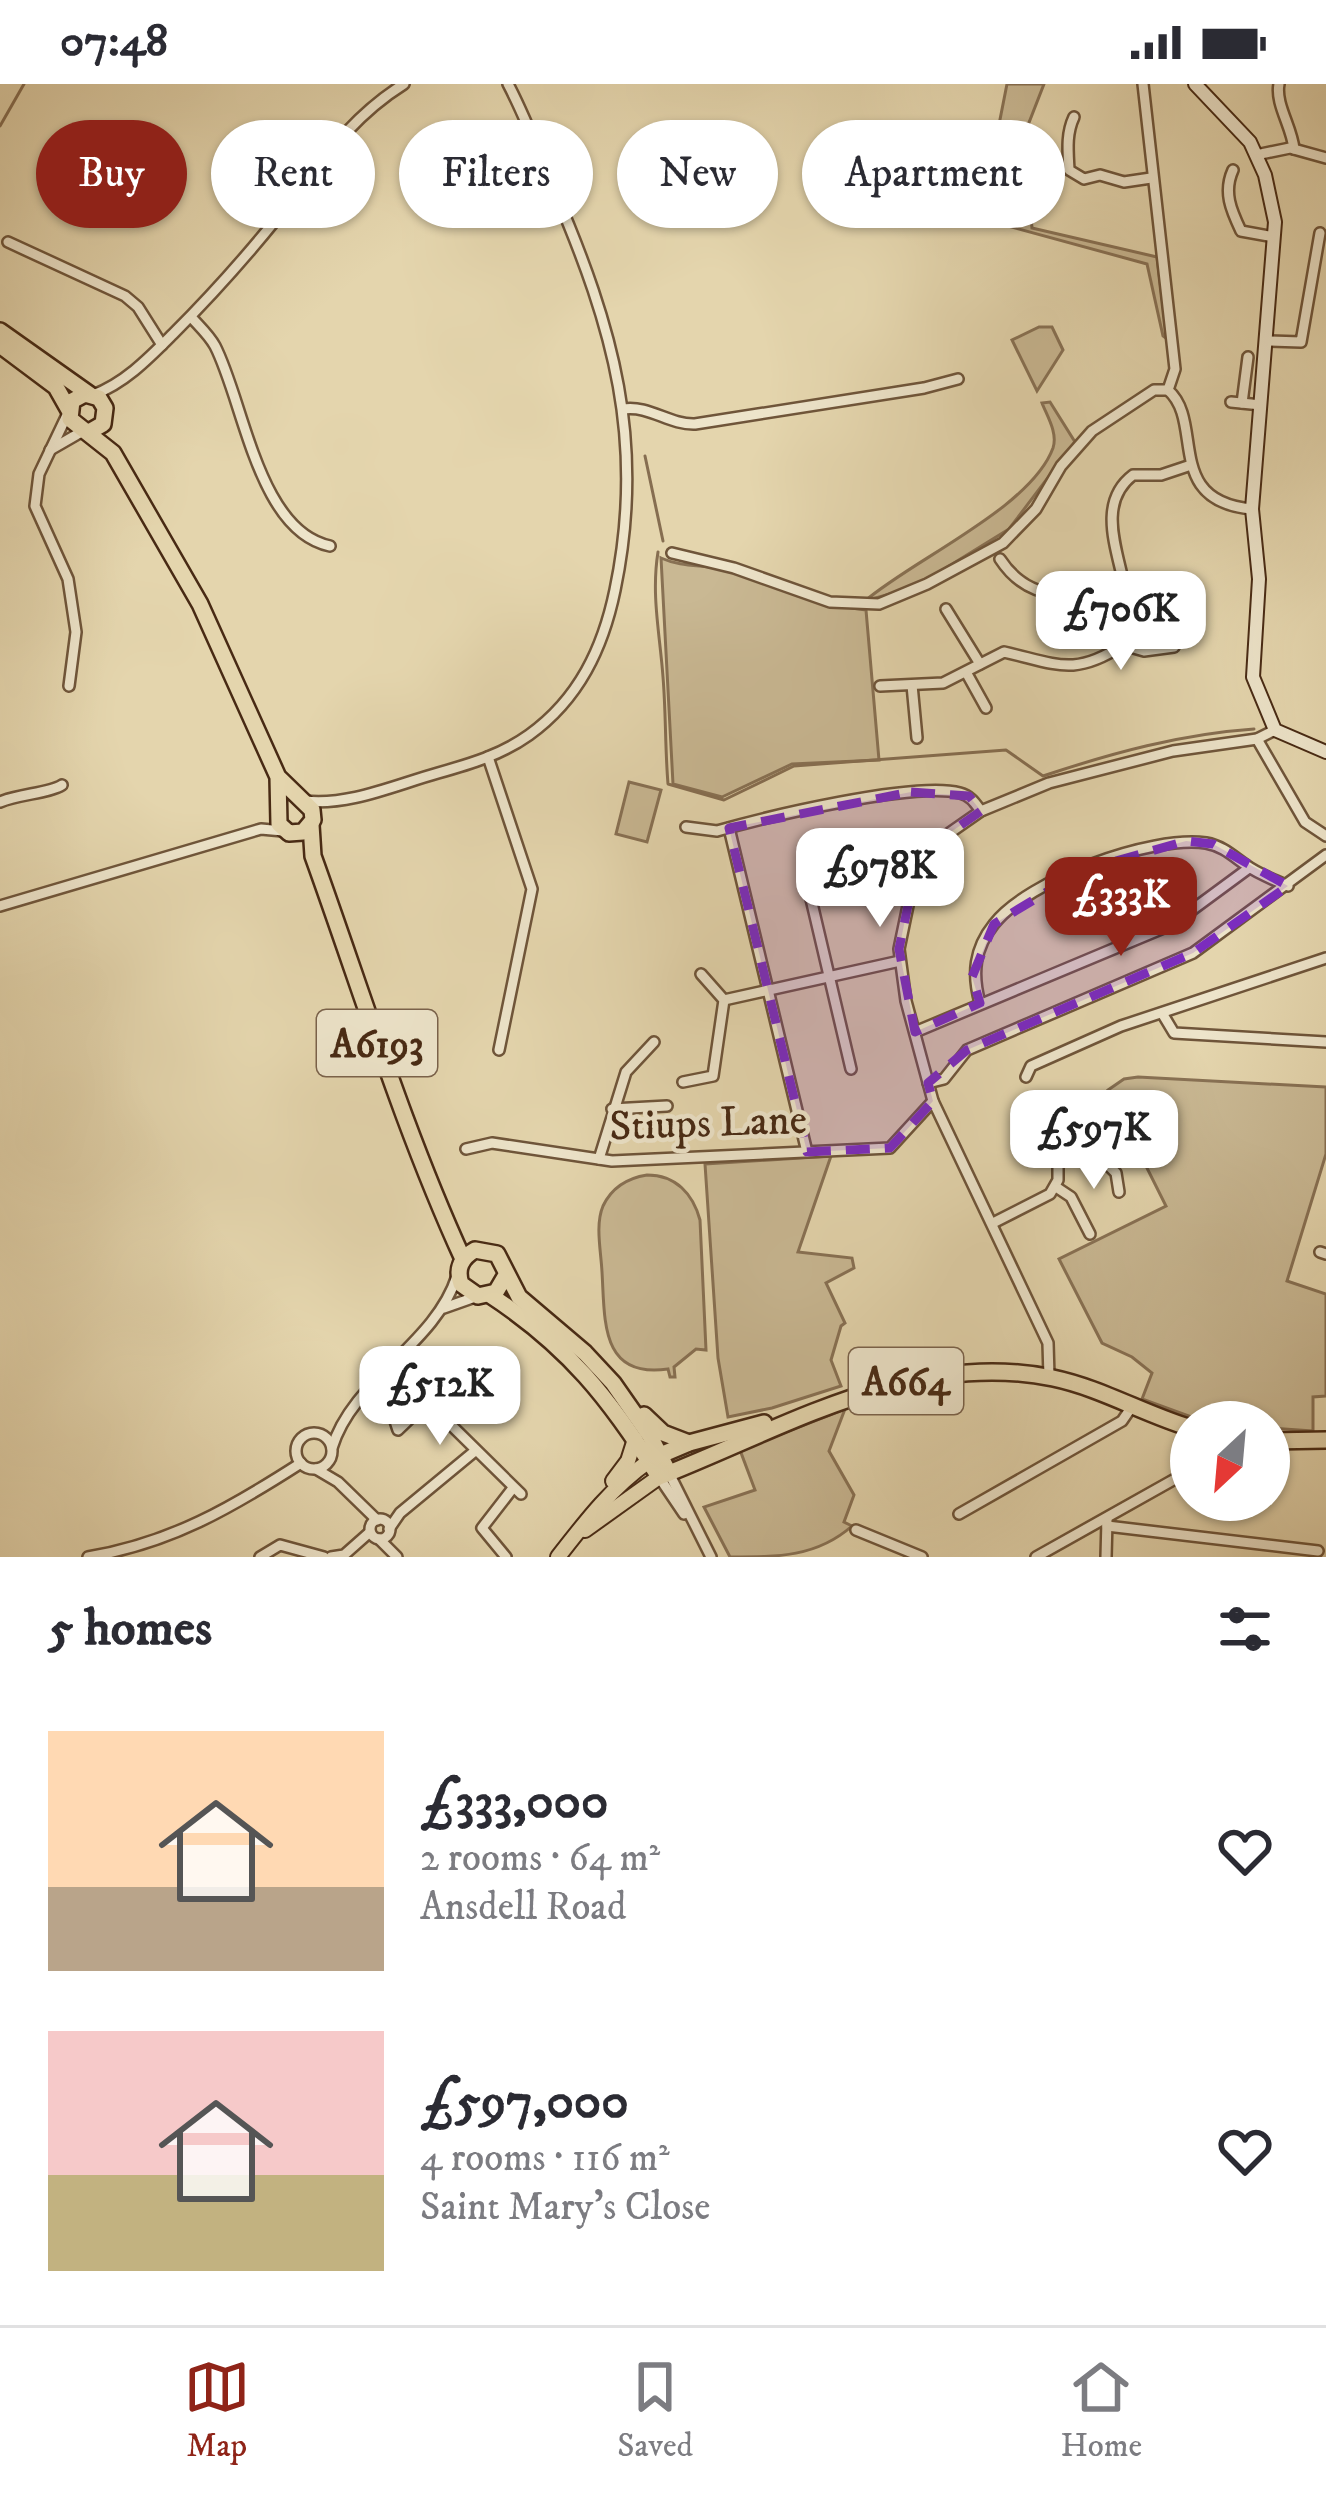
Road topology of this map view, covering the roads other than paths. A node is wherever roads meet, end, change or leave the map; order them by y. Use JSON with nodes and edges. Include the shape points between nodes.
{"nodes":[{"id":1,"x":404,"y":84,"type":"edge"},
{"id":2,"x":509,"y":84,"type":"edge"},
{"id":3,"x":1143,"y":84,"type":"edge"},
{"id":4,"x":1196,"y":84,"type":"edge"},
{"id":5,"x":1279,"y":84,"type":"edge"},
{"id":6,"x":1074,"y":117,"type":"dead end"},
{"id":7,"x":1294,"y":149,"type":"junction"},
{"id":8,"x":1256,"y":155,"type":"junction"},
{"id":9,"x":1326,"y":158,"type":"edge"},
{"id":10,"x":1233,"y":170,"type":"dead end"},
{"id":11,"x":1151,"y":178,"type":"junction"},
{"id":12,"x":1319,"y":233,"type":"edge"},
{"id":13,"x":1274,"y":237,"type":"junction"},
{"id":14,"x":8,"y":242,"type":"dead end"},
{"id":15,"x":190,"y":317,"type":"junction"},
{"id":16,"x":0,"y":332,"type":"edge"},
{"id":17,"x":1265,"y":341,"type":"junction"},
{"id":18,"x":0,"y":345,"type":"edge"},
{"id":19,"x":162,"y":345,"type":"junction"},
{"id":20,"x":1248,"y":357,"type":"dead end"},
{"id":21,"x":958,"y":379,"type":"dead end"},
{"id":22,"x":117,"y":386,"type":"junction"},
{"id":23,"x":1168,"y":390,"type":"junction"},
{"id":24,"x":91,"y":395,"type":"junction"},
{"id":25,"x":1262,"y":405,"type":"junction"},
{"id":26,"x":623,"y":409,"type":"junction"},
{"id":27,"x":69,"y":412,"type":"junction"},
{"id":28,"x":106,"y":416,"type":"junction"},
{"id":29,"x":86,"y":431,"type":"junction"},
{"id":30,"x":50,"y":449,"type":"junction"},
{"id":31,"x":113,"y":453,"type":"junction"},
{"id":32,"x":1191,"y":465,"type":"junction"},
{"id":33,"x":1252,"y":509,"type":"junction"},
{"id":34,"x":330,"y":546,"type":"dead end"},
{"id":35,"x":676,"y":551,"type":"dead end"},
{"id":36,"x":1000,"y":559,"type":"dead end"},
{"id":37,"x":1123,"y":586,"type":"junction"},
{"id":38,"x":946,"y":609,"type":"dead end"},
{"id":39,"x":1124,"y":645,"type":"junction"},
{"id":40,"x":1174,"y":646,"type":"dead end"},
{"id":41,"x":980,"y":664,"type":"junction"},
{"id":42,"x":966,"y":672,"type":"junction"},
{"id":43,"x":912,"y":685,"type":"junction"},
{"id":44,"x":69,"y":686,"type":"dead end"},
{"id":45,"x":880,"y":686,"type":"dead end"},
{"id":46,"x":986,"y":708,"type":"dead end"},
{"id":47,"x":1275,"y":730,"type":"junction"},
{"id":48,"x":916,"y":738,"type":"dead end"},
{"id":49,"x":1257,"y":739,"type":"junction"},
{"id":50,"x":1326,"y":752,"type":"edge"},
{"id":51,"x":488,"y":758,"type":"junction"},
{"id":52,"x":62,"y":785,"type":"dead end"},
{"id":53,"x":0,"y":802,"type":"edge"},
{"id":54,"x":331,"y":803,"type":"junction"},
{"id":55,"x":290,"y":805,"type":"junction"},
{"id":56,"x":981,"y":812,"type":"junction"},
{"id":57,"x":312,"y":823,"type":"junction"},
{"id":58,"x":686,"y":827,"type":"dead end"},
{"id":59,"x":729,"y":828,"type":"junction"},
{"id":60,"x":262,"y":830,"type":"junction"},
{"id":61,"x":289,"y":832,"type":"junction"},
{"id":62,"x":1326,"y":836,"type":"edge"},
{"id":63,"x":1326,"y":855,"type":"edge"},
{"id":64,"x":313,"y":856,"type":"junction"},
{"id":65,"x":1249,"y":868,"type":"junction"},
{"id":66,"x":843,"y":875,"type":"dead end"},
{"id":67,"x":1288,"y":886,"type":"junction"},
{"id":68,"x":0,"y":906,"type":"edge"},
{"id":69,"x":1326,"y":958,"type":"edge"},
{"id":70,"x":900,"y":961,"type":"junction"},
{"id":71,"x":701,"y":974,"type":"dead end"},
{"id":72,"x":831,"y":976,"type":"junction"},
{"id":73,"x":770,"y":990,"type":"junction"},
{"id":74,"x":724,"y":1000,"type":"junction"},
{"id":75,"x":980,"y":1003,"type":"junction"},
{"id":76,"x":1162,"y":1013,"type":"junction"},
{"id":77,"x":914,"y":1032,"type":"junction"},
{"id":78,"x":654,"y":1042,"type":"dead end"},
{"id":79,"x":1326,"y":1042,"type":"edge"},
{"id":80,"x":499,"y":1050,"type":"dead end"},
{"id":81,"x":851,"y":1069,"type":"dead end"},
{"id":82,"x":1026,"y":1077,"type":"dead end"},
{"id":83,"x":683,"y":1082,"type":"dead end"},
{"id":84,"x":928,"y":1083,"type":"junction"},
{"id":85,"x":933,"y":1101,"type":"junction"},
{"id":86,"x":667,"y":1106,"type":"dead end"},
{"id":87,"x":612,"y":1109,"type":"junction"},
{"id":88,"x":1108,"y":1120,"type":"dead end"},
{"id":89,"x":1092,"y":1128,"type":"junction"},
{"id":90,"x":466,"y":1149,"type":"dead end"},
{"id":91,"x":807,"y":1151,"type":"junction"},
{"id":92,"x":599,"y":1159,"type":"junction"},
{"id":93,"x":1056,"y":1187,"type":"junction"},
{"id":94,"x":1119,"y":1192,"type":"dead end"},
{"id":95,"x":993,"y":1223,"type":"junction"},
{"id":96,"x":1090,"y":1234,"type":"dead end"},
{"id":97,"x":465,"y":1260,"type":"junction"},
{"id":98,"x":506,"y":1275,"type":"junction"},
{"id":99,"x":484,"y":1296,"type":"junction"},
{"id":100,"x":444,"y":1308,"type":"junction"},
{"id":101,"x":392,"y":1366,"type":"junction"},
{"id":102,"x":1049,"y":1377,"type":"junction"},
{"id":103,"x":613,"y":1383,"type":"junction"},
{"id":104,"x":427,"y":1402,"type":"junction"},
{"id":105,"x":1132,"y":1405,"type":"junction"},
{"id":106,"x":348,"y":1414,"type":"junction"},
{"id":107,"x":802,"y":1418,"type":"junction"},
{"id":108,"x":1170,"y":1420,"type":"edge"},
{"id":109,"x":395,"y":1421,"type":"dead end"},
{"id":110,"x":316,"y":1433,"type":"junction"},
{"id":111,"x":635,"y":1439,"type":"junction"},
{"id":112,"x":1326,"y":1439,"type":"edge"},
{"id":113,"x":1290,"y":1440,"type":"edge"},
{"id":114,"x":689,"y":1443,"type":"junction"},
{"id":115,"x":475,"y":1451,"type":"junction"},
{"id":116,"x":332,"y":1452,"type":"junction"},
{"id":117,"x":301,"y":1462,"type":"junction"},
{"id":118,"x":660,"y":1466,"type":"junction"},
{"id":119,"x":316,"y":1469,"type":"junction"},
{"id":120,"x":338,"y":1482,"type":"junction"},
{"id":121,"x":1170,"y":1483,"type":"edge"},
{"id":122,"x":959,"y":1514,"type":"dead end"},
{"id":123,"x":1107,"y":1521,"type":"junction"},
{"id":124,"x":582,"y":1523,"type":"junction"},
{"id":125,"x":379,"y":1530,"type":"junction"},
{"id":126,"x":856,"y":1530,"type":"dead end"},
{"id":127,"x":563,"y":1551,"type":"edge"},
{"id":128,"x":1318,"y":1551,"type":"dead end"},
{"id":129,"x":1289,"y":1552,"type":"edge"},
{"id":130,"x":111,"y":1555,"type":"edge"},
{"id":131,"x":396,"y":1555,"type":"edge"},
{"id":132,"x":88,"y":1557,"type":"edge"},
{"id":133,"x":260,"y":1557,"type":"edge"},
{"id":134,"x":327,"y":1557,"type":"edge"},
{"id":135,"x":506,"y":1557,"type":"edge"},
{"id":136,"x":711,"y":1557,"type":"edge"},
{"id":137,"x":922,"y":1557,"type":"edge"},
{"id":138,"x":1036,"y":1557,"type":"edge"},
{"id":139,"x":1106,"y":1557,"type":"edge"}],
"edges":[{"from":1,"to":15,"type":"street","via":[[342,133]]},
{"from":2,"to":26,"type":"street","via":[[596,289]]},
{"from":3,"to":11,"type":"street"},
{"from":4,"to":8,"type":"main road"},
{"from":5,"to":7,"type":"street","via":[[1276,98]]},
{"from":6,"to":11,"type":"street","via":[[1068,149],[1076,176]]},
{"from":7,"to":8,"type":"street"},
{"from":7,"to":9,"type":"street"},
{"from":8,"to":13,"type":"main road"},
{"from":10,"to":13,"type":"street","via":[[1228,201],[1241,231]]},
{"from":11,"to":23,"type":"street","via":[[1175,369]]},
{"from":12,"to":17,"type":"street","via":[[1301,342]]},
{"from":13,"to":17,"type":"main road"},
{"from":14,"to":19,"type":"street","via":[[125,296]]},
{"from":15,"to":19,"type":"street"},
{"from":15,"to":34,"type":"street","via":[[214,344],[248,442],[289,520],[308,540]]},
{"from":16,"to":24,"type":"highway"},
{"from":17,"to":25,"type":"main road"},
{"from":18,"to":27,"type":"highway","via":[[46,378]]},
{"from":19,"to":22,"type":"street"},
{"from":20,"to":25,"type":"street","via":[[1237,402]]},
{"from":21,"to":26,"type":"street","via":[[695,424]]},
{"from":22,"to":24,"type":"street"},
{"from":22,"to":28,"type":"street"},
{"from":23,"to":32,"type":"street","via":[[1179,405]]},
{"from":23,"to":35,"type":"street","via":[[1154,390],[1092,431],[1003,543],[891,601],[830,602]]},
{"from":24,"to":27,"type":"highway","via":[[76,398]]},
{"from":24,"to":28,"type":"highway"},
{"from":25,"to":33,"type":"main road"},
{"from":26,"to":51,"type":"street","via":[[624,533],[600,644],[557,711]]},
{"from":27,"to":29,"type":"highway"},
{"from":27,"to":30,"type":"street"},
{"from":28,"to":29,"type":"highway"},
{"from":28,"to":31,"type":"highway"},
{"from":29,"to":30,"type":"street"},
{"from":29,"to":31,"type":"highway"},
{"from":30,"to":44,"type":"street","via":[[34,506],[68,579],[76,632]]},
{"from":31,"to":55,"type":"highway","via":[[200,604]]},
{"from":32,"to":33,"type":"street","via":[[1212,497]]},
{"from":32,"to":37,"type":"street","via":[[1133,475],[1121,485],[1112,537]]},
{"from":33,"to":47,"type":"main road","via":[[1259,579],[1252,677]]},
{"from":36,"to":37,"type":"street","via":[[1011,576],[1039,590],[1077,597]]},
{"from":37,"to":39,"type":"street"},
{"from":38,"to":41,"type":"street"},
{"from":39,"to":40,"type":"street"},
{"from":39,"to":41,"type":"street","via":[[1092,664],[1067,667],[1004,652]]},
{"from":41,"to":42,"type":"street"},
{"from":42,"to":43,"type":"street"},
{"from":42,"to":46,"type":"street"},
{"from":43,"to":45,"type":"street"},
{"from":43,"to":48,"type":"street"},
{"from":47,"to":49,"type":"street"},
{"from":47,"to":50,"type":"main road"},
{"from":49,"to":56,"type":"street","via":[[1085,773]]},
{"from":49,"to":62,"type":"street","via":[[1305,822]]},
{"from":51,"to":54,"type":"street"},
{"from":51,"to":80,"type":"street","via":[[532,889]]},
{"from":52,"to":53,"type":"street"},
{"from":54,"to":55,"type":"street"},
{"from":54,"to":57,"type":"street"},
{"from":55,"to":57,"type":"highway","number":"A6193","via":[[312,810]]},
{"from":55,"to":60,"type":"street"},
{"from":55,"to":61,"type":"highway","number":"A6193"},
{"from":56,"to":59,"type":"street","via":[[957,792],[911,792]]},
{"from":56,"to":70,"type":"street","via":[[938,842],[910,896]]},
{"from":57,"to":61,"type":"highway"},
{"from":57,"to":64,"type":"highway","number":"A6193"},
{"from":58,"to":59,"type":"street"},
{"from":59,"to":73,"type":"street"},
{"from":60,"to":61,"type":"street"},
{"from":60,"to":68,"type":"street"},
{"from":61,"to":64,"type":"highway","number":"A6193"},
{"from":63,"to":67,"type":"street"},
{"from":64,"to":97,"type":"highway","number":"A6193"},
{"from":65,"to":67,"type":"street"},
{"from":65,"to":75,"type":"street","via":[[1173,925]]},
{"from":65,"to":75,"type":"street","via":[[1213,844],[1186,841],[1144,848],[1020,900],[978,951]]},
{"from":66,"to":72,"type":"street","via":[[807,882]]},
{"from":67,"to":84,"type":"street","via":[[1193,953],[967,1050],[944,1078]]},
{"from":69,"to":76,"type":"street"},
{"from":70,"to":72,"type":"street"},
{"from":70,"to":77,"type":"street"},
{"from":71,"to":74,"type":"street"},
{"from":72,"to":73,"type":"street"},
{"from":72,"to":81,"type":"street"},
{"from":73,"to":74,"type":"street"},
{"from":73,"to":91,"type":"street"},
{"from":74,"to":83,"type":"street","via":[[712,1076]]},
{"from":75,"to":77,"type":"street"},
{"from":76,"to":79,"type":"street","via":[[1174,1033]]},
{"from":76,"to":82,"type":"street","via":[[1031,1066]]},
{"from":77,"to":84,"type":"street"},
{"from":78,"to":87,"type":"street","via":[[626,1072]]},
{"from":84,"to":85,"type":"street"},
{"from":85,"to":91,"type":"street","name":"Stiups Lane","via":[[890,1148]]},
{"from":85,"to":95,"type":"street"},
{"from":86,"to":87,"type":"street"},
{"from":87,"to":92,"type":"street"},
{"from":88,"to":89,"type":"street"},
{"from":89,"to":93,"type":"street","via":[[1058,1157]]},
{"from":89,"to":94,"type":"street"},
{"from":90,"to":92,"type":"street","name":"Stiups Lane","via":[[492,1143]]},
{"from":91,"to":92,"type":"street","name":"Stiups Lane"},
{"from":93,"to":95,"type":"street"},
{"from":93,"to":96,"type":"street","via":[[1071,1197]]},
{"from":95,"to":102,"type":"street","via":[[1048,1343]]},
{"from":97,"to":98,"type":"highway","number":"A6193","via":[[497,1254]]},
{"from":97,"to":99,"type":"highway","number":"A6193","via":[[461,1284]]},
{"from":97,"to":100,"type":"street"},
{"from":98,"to":99,"type":"highway"},
{"from":98,"to":103,"type":"highway","number":"A6193","via":[[531,1309]]},
{"from":99,"to":100,"type":"street"},
{"from":99,"to":111,"type":"highway","number":"A6193","via":[[527,1319],[576,1363]]},
{"from":100,"to":101,"type":"street"},
{"from":101,"to":104,"type":"street"},
{"from":101,"to":106,"type":"street"},
{"from":102,"to":105,"type":"highway","number":"A664"},
{"from":102,"to":107,"type":"highway","number":"A664","via":[[978,1371],[911,1380]]},
{"from":103,"to":114,"type":"highway","number":"A6193","via":[[656,1429]]},
{"from":103,"to":118,"type":"highway","number":"A6193"},
{"from":104,"to":109,"type":"street","via":[[398,1430]]},
{"from":104,"to":115,"type":"street"},
{"from":105,"to":108,"type":"highway","number":"A664"},
{"from":105,"to":122,"type":"street","via":[[1122,1421]]},
{"from":106,"to":110,"type":"street"},
{"from":106,"to":116,"type":"street"},
{"from":107,"to":114,"type":"highway","number":"A664"},
{"from":107,"to":118,"type":"highway","number":"A664","via":[[736,1447]]},
{"from":110,"to":116,"type":"street"},
{"from":110,"to":117,"type":"street","via":[[299,1442]]},
{"from":111,"to":118,"type":"highway","number":"A6193"},
{"from":111,"to":124,"type":"main road","number":"A664"},
{"from":112,"to":113,"type":"highway"},
{"from":114,"to":118,"type":"highway","number":"A664"},
{"from":115,"to":125,"type":"street"},
{"from":115,"to":135,"type":"street","via":[[517,1491],[482,1528]]},
{"from":116,"to":119,"type":"street"},
{"from":116,"to":120,"type":"street"},
{"from":117,"to":119,"type":"street"},
{"from":117,"to":130,"type":"street","via":[[203,1523]]},
{"from":118,"to":124,"type":"main road","number":"A664","via":[[629,1478]]},
{"from":118,"to":127,"type":"main road","number":"A664"},
{"from":118,"to":136,"type":"street"},
{"from":119,"to":120,"type":"street"},
{"from":120,"to":125,"type":"street"},
{"from":121,"to":123,"type":"street"},
{"from":123,"to":129,"type":"street"},
{"from":123,"to":138,"type":"street"},
{"from":123,"to":139,"type":"street"},
{"from":124,"to":127,"type":"main road","number":"A664"},
{"from":125,"to":131,"type":"street"},
{"from":125,"to":134,"type":"street","via":[[344,1555]]},
{"from":126,"to":137,"type":"street"},
{"from":128,"to":129,"type":"street"},
{"from":130,"to":132,"type":"street"},
{"from":133,"to":134,"type":"street","via":[[280,1546]]}]}
